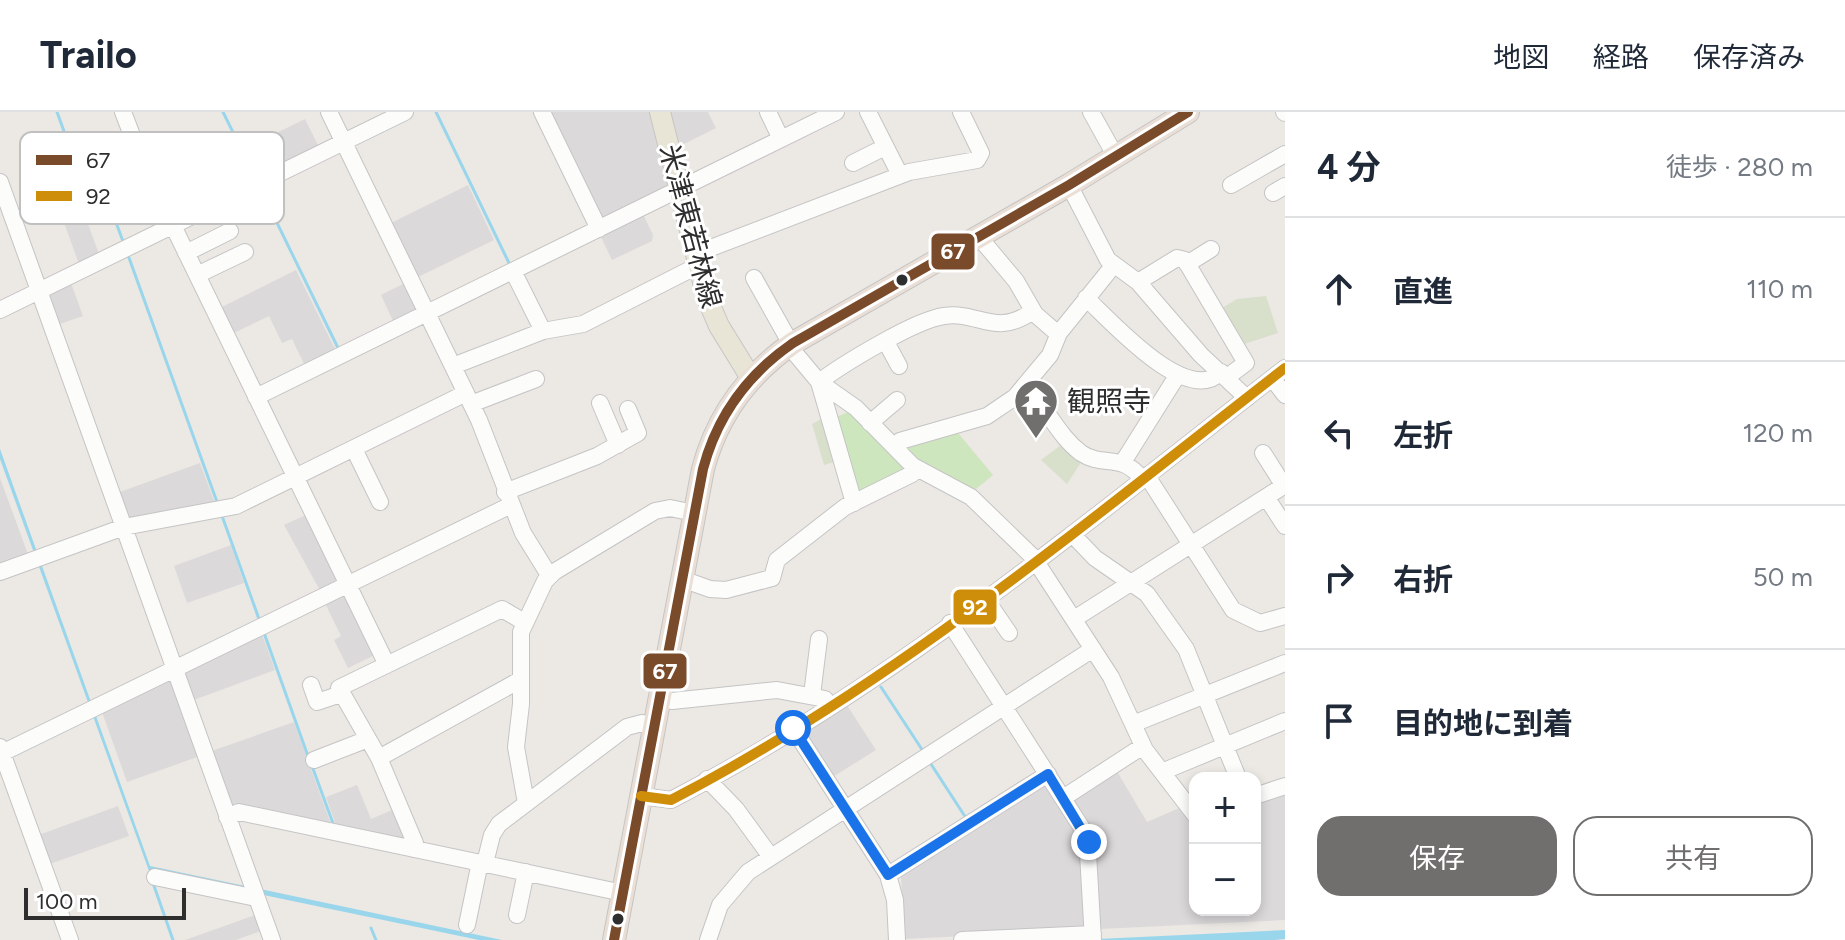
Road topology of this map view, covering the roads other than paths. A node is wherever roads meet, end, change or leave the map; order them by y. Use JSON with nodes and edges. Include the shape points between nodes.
{"nodes":[{"id":1,"x":123,"y":112,"type":"edge"},
{"id":2,"x":329,"y":112,"type":"edge"},
{"id":3,"x":405,"y":112,"type":"edge"},
{"id":4,"x":542,"y":112,"type":"edge"},
{"id":5,"x":660,"y":112,"type":"edge"},
{"id":6,"x":768,"y":112,"type":"edge"},
{"id":7,"x":836,"y":112,"type":"edge"},
{"id":8,"x":868,"y":112,"type":"edge"},
{"id":9,"x":961,"y":112,"type":"edge"},
{"id":10,"x":1091,"y":112,"type":"edge"},
{"id":11,"x":1188,"y":112,"type":"edge"},
{"id":12,"x":131,"y":132,"type":"edge"},
{"id":13,"x":781,"y":139,"type":"junction"},
{"id":14,"x":344,"y":142,"type":"junction"},
{"id":15,"x":885,"y":147,"type":"junction"},
{"id":16,"x":1285,"y":154,"type":"edge"},
{"id":17,"x":1116,"y":157,"type":"junction"},
{"id":18,"x":853,"y":163,"type":"dead end"},
{"id":19,"x":284,"y":172,"type":"edge"},
{"id":20,"x":900,"y":175,"type":"junction"},
{"id":21,"x":0,"y":182,"type":"edge"},
{"id":22,"x":1069,"y":185,"type":"junction"},
{"id":23,"x":1231,"y":185,"type":"dead end"},
{"id":24,"x":681,"y":189,"type":"junction"},
{"id":25,"x":177,"y":224,"type":"edge"},
{"id":26,"x":173,"y":226,"type":"junction"},
{"id":27,"x":599,"y":229,"type":"junction"},
{"id":28,"x":230,"y":231,"type":"dead end"},
{"id":29,"x":979,"y":237,"type":"junction"},
{"id":30,"x":1211,"y":249,"type":"dead end"},
{"id":31,"x":245,"y":252,"type":"dead end"},
{"id":32,"x":186,"y":253,"type":"junction"},
{"id":33,"x":696,"y":260,"type":"junction"},
{"id":34,"x":1187,"y":264,"type":"junction"},
{"id":35,"x":1113,"y":266,"type":"junction"},
{"id":36,"x":513,"y":271,"type":"junction"},
{"id":37,"x":197,"y":275,"type":"junction"},
{"id":38,"x":754,"y":278,"type":"dead end"},
{"id":39,"x":1138,"y":282,"type":"junction"},
{"id":40,"x":40,"y":292,"type":"junction"},
{"id":41,"x":1086,"y":298,"type":"junction"},
{"id":42,"x":0,"y":310,"type":"edge"},
{"id":43,"x":1033,"y":311,"type":"junction"},
{"id":44,"x":427,"y":313,"type":"junction"},
{"id":45,"x":543,"y":331,"type":"junction"},
{"id":46,"x":1058,"y":334,"type":"junction"},
{"id":47,"x":886,"y":342,"type":"junction"},
{"id":48,"x":790,"y":345,"type":"junction"},
{"id":49,"x":453,"y":366,"type":"junction"},
{"id":50,"x":899,"y":366,"type":"dead end"},
{"id":51,"x":1279,"y":373,"type":"edge"},
{"id":52,"x":1224,"y":375,"type":"junction"},
{"id":53,"x":1177,"y":376,"type":"junction"},
{"id":54,"x":751,"y":378,"type":"junction"},
{"id":55,"x":536,"y":379,"type":"dead end"},
{"id":56,"x":819,"y":382,"type":"junction"},
{"id":57,"x":1024,"y":386,"type":"junction"},
{"id":58,"x":1285,"y":395,"type":"edge"},
{"id":59,"x":256,"y":397,"type":"junction"},
{"id":60,"x":1247,"y":398,"type":"junction"},
{"id":61,"x":469,"y":399,"type":"junction"},
{"id":62,"x":897,"y":400,"type":"dead end"},
{"id":63,"x":600,"y":403,"type":"dead end"},
{"id":64,"x":628,"y":409,"type":"dead end"},
{"id":65,"x":870,"y":423,"type":"junction"},
{"id":66,"x":618,"y":445,"type":"junction"},
{"id":67,"x":895,"y":447,"type":"junction"},
{"id":68,"x":354,"y":449,"type":"junction"},
{"id":69,"x":1263,"y":453,"type":"dead end"},
{"id":70,"x":1123,"y":462,"type":"junction"},
{"id":71,"x":915,"y":467,"type":"junction"},
{"id":72,"x":295,"y":477,"type":"junction"},
{"id":73,"x":1144,"y":477,"type":"junction"},
{"id":74,"x":1284,"y":485,"type":"edge"},
{"id":75,"x":1266,"y":497,"type":"junction"},
{"id":76,"x":508,"y":498,"type":"junction"},
{"id":77,"x":380,"y":502,"type":"dead end"},
{"id":78,"x":854,"y":503,"type":"junction"},
{"id":79,"x":694,"y":513,"type":"junction"},
{"id":80,"x":1285,"y":526,"type":"edge"},
{"id":81,"x":124,"y":527,"type":"junction"},
{"id":82,"x":1072,"y":534,"type":"junction"},
{"id":83,"x":1191,"y":544,"type":"junction"},
{"id":84,"x":1036,"y":561,"type":"junction"},
{"id":85,"x":0,"y":572,"type":"edge"},
{"id":86,"x":549,"y":575,"type":"junction"},
{"id":87,"x":682,"y":579,"type":"junction"},
{"id":88,"x":347,"y":584,"type":"junction"},
{"id":89,"x":1129,"y":584,"type":"junction"},
{"id":90,"x":985,"y":598,"type":"junction"},
{"id":91,"x":1285,"y":616,"type":"edge"},
{"id":92,"x":1074,"y":619,"type":"junction"},
{"id":93,"x":524,"y":622,"type":"junction"},
{"id":94,"x":950,"y":623,"type":"junction"},
{"id":95,"x":1009,"y":633,"type":"dead end"},
{"id":96,"x":819,"y":639,"type":"dead end"},
{"id":97,"x":1093,"y":649,"type":"junction"},
{"id":98,"x":1285,"y":663,"type":"edge"},
{"id":99,"x":387,"y":665,"type":"junction"},
{"id":100,"x":175,"y":668,"type":"junction"},
{"id":101,"x":520,"y":680,"type":"junction"},
{"id":102,"x":311,"y":685,"type":"dead end"},
{"id":103,"x":341,"y":694,"type":"junction"},
{"id":104,"x":812,"y":695,"type":"junction"},
{"id":105,"x":1205,"y":695,"type":"junction"},
{"id":106,"x":660,"y":698,"type":"junction"},
{"id":107,"x":830,"y":707,"type":"junction"},
{"id":108,"x":1005,"y":707,"type":"junction"},
{"id":109,"x":1285,"y":721,"type":"edge"},
{"id":110,"x":1133,"y":724,"type":"junction"},
{"id":111,"x":654,"y":726,"type":"junction"},
{"id":112,"x":793,"y":728,"type":"junction"},
{"id":113,"x":368,"y":739,"type":"junction"},
{"id":114,"x":1225,"y":745,"type":"junction"},
{"id":115,"x":1143,"y":746,"type":"junction"},
{"id":116,"x":1,"y":751,"type":"edge"},
{"id":117,"x":379,"y":758,"type":"junction"},
{"id":118,"x":314,"y":760,"type":"dead end"},
{"id":119,"x":1164,"y":771,"type":"junction"},
{"id":120,"x":1236,"y":772,"type":"edge"},
{"id":121,"x":1048,"y":774,"type":"junction"},
{"id":122,"x":707,"y":779,"type":"junction"},
{"id":123,"x":1285,"y":786,"type":"edge"},
{"id":124,"x":1261,"y":794,"type":"edge"},
{"id":125,"x":641,"y":796,"type":"junction"},
{"id":126,"x":1063,"y":798,"type":"junction"},
{"id":127,"x":526,"y":803,"type":"junction"},
{"id":128,"x":1189,"y":806,"type":"edge"},
{"id":129,"x":846,"y":809,"type":"junction"},
{"id":130,"x":227,"y":817,"type":"junction"},
{"id":131,"x":414,"y":849,"type":"junction"},
{"id":132,"x":771,"y":857,"type":"junction"},
{"id":133,"x":483,"y":863,"type":"junction"},
{"id":134,"x":526,"y":872,"type":"junction"},
{"id":135,"x":888,"y":875,"type":"junction"},
{"id":136,"x":155,"y":877,"type":"dead end"},
{"id":137,"x":255,"y":893,"type":"junction"},
{"id":138,"x":623,"y":893,"type":"junction"},
{"id":139,"x":517,"y":915,"type":"dead end"},
{"id":140,"x":467,"y":925,"type":"dead end"},
{"id":141,"x":1093,"y":937,"type":"edge"},
{"id":142,"x":70,"y":940,"type":"edge"},
{"id":143,"x":272,"y":940,"type":"edge"},
{"id":144,"x":614,"y":940,"type":"edge"},
{"id":145,"x":708,"y":940,"type":"edge"},
{"id":146,"x":897,"y":940,"type":"edge"},
{"id":147,"x":962,"y":940,"type":"edge"}],
"edges":[{"from":1,"to":12,"type":"street"},
{"from":2,"to":14,"type":"street"},
{"from":3,"to":14,"type":"street"},
{"from":4,"to":27,"type":"street"},
{"from":5,"to":24,"type":"main road","name":"米津東若林線"},
{"from":6,"to":13,"type":"street"},
{"from":7,"to":13,"type":"street"},
{"from":8,"to":15,"type":"street"},
{"from":9,"to":20,"type":"street","via":[[981,153],[977,160]]},
{"from":10,"to":17,"type":"street"},
{"from":11,"to":17,"type":"highway"},
{"from":13,"to":24,"type":"street"},
{"from":14,"to":19,"type":"street"},
{"from":14,"to":44,"type":"street"},
{"from":15,"to":18,"type":"street"},
{"from":15,"to":20,"type":"street"},
{"from":16,"to":23,"type":"street"},
{"from":17,"to":22,"type":"highway"},
{"from":20,"to":33,"type":"street"},
{"from":21,"to":40,"type":"street"},
{"from":22,"to":29,"type":"highway"},
{"from":22,"to":35,"type":"street"},
{"from":24,"to":27,"type":"street"},
{"from":24,"to":33,"type":"main road","name":"米津東若林線"},
{"from":25,"to":26,"type":"street"},
{"from":26,"to":32,"type":"street"},
{"from":26,"to":40,"type":"street"},
{"from":27,"to":36,"type":"street"},
{"from":28,"to":32,"type":"street"},
{"from":29,"to":43,"type":"street"},
{"from":29,"to":48,"type":"highway"},
{"from":30,"to":34,"type":"street"},
{"from":31,"to":37,"type":"street"},
{"from":32,"to":37,"type":"street"},
{"from":33,"to":45,"type":"street","via":[[583,324]]},
{"from":33,"to":54,"type":"main road","name":"米津東若林線","via":[[719,326]]},
{"from":34,"to":39,"type":"street","via":[[1177,258]]},
{"from":34,"to":52,"type":"street","via":[[1246,363]]},
{"from":35,"to":39,"type":"street"},
{"from":35,"to":41,"type":"street"},
{"from":36,"to":44,"type":"street"},
{"from":36,"to":45,"type":"street"},
{"from":37,"to":59,"type":"street"},
{"from":38,"to":48,"type":"street"},
{"from":39,"to":52,"type":"street"},
{"from":40,"to":42,"type":"street"},
{"from":40,"to":81,"type":"street"},
{"from":41,"to":46,"type":"street"},
{"from":41,"to":53,"type":"street"},
{"from":43,"to":46,"type":"street"},
{"from":43,"to":47,"type":"street","via":[[998,325],[942,316]]},
{"from":44,"to":49,"type":"street"},
{"from":44,"to":59,"type":"street"},
{"from":45,"to":49,"type":"street"},
{"from":46,"to":57,"type":"street","via":[[1050,355]]},
{"from":47,"to":50,"type":"street"},
{"from":47,"to":56,"type":"street"},
{"from":48,"to":54,"type":"highway"},
{"from":48,"to":56,"type":"street"},
{"from":49,"to":61,"type":"street"},
{"from":51,"to":58,"type":"street"},
{"from":51,"to":60,"type":"street"},
{"from":52,"to":53,"type":"street","via":[[1205,380]]},
{"from":52,"to":60,"type":"street"},
{"from":53,"to":70,"type":"street"},
{"from":54,"to":79,"type":"highway","via":[[714,437]]},
{"from":55,"to":61,"type":"street"},
{"from":56,"to":65,"type":"street"},
{"from":56,"to":78,"type":"street"},
{"from":57,"to":67,"type":"street","via":[[987,416],[900,441]]},
{"from":57,"to":70,"type":"street","via":[[1083,454]]},
{"from":59,"to":72,"type":"street"},
{"from":60,"to":73,"type":"street"},
{"from":61,"to":68,"type":"street"},
{"from":61,"to":76,"type":"street"},
{"from":62,"to":65,"type":"street"},
{"from":63,"to":66,"type":"street"},
{"from":64,"to":66,"type":"street","via":[[638,433]]},
{"from":65,"to":67,"type":"street"},
{"from":66,"to":76,"type":"street"},
{"from":67,"to":71,"type":"street"},
{"from":68,"to":72,"type":"street"},
{"from":68,"to":77,"type":"street"},
{"from":69,"to":74,"type":"street"},
{"from":70,"to":73,"type":"street"},
{"from":71,"to":78,"type":"street","via":[[912,474]]},
{"from":71,"to":84,"type":"street","via":[[971,497]]},
{"from":72,"to":81,"type":"street","via":[[236,506]]},
{"from":72,"to":88,"type":"street"},
{"from":73,"to":82,"type":"street"},
{"from":73,"to":83,"type":"street"},
{"from":74,"to":75,"type":"street"},
{"from":75,"to":80,"type":"street"},
{"from":75,"to":83,"type":"street"},
{"from":76,"to":86,"type":"street"},
{"from":76,"to":88,"type":"street"},
{"from":78,"to":87,"type":"street","via":[[777,560],[772,578],[726,590]]},
{"from":79,"to":86,"type":"street","via":[[655,511]]},
{"from":79,"to":87,"type":"highway"},
{"from":81,"to":85,"type":"street"},
{"from":81,"to":100,"type":"street"},
{"from":82,"to":84,"type":"street"},
{"from":82,"to":89,"type":"street"},
{"from":83,"to":89,"type":"street"},
{"from":83,"to":91,"type":"street","via":[[1233,610],[1260,623]]},
{"from":84,"to":90,"type":"street"},
{"from":84,"to":92,"type":"street"},
{"from":86,"to":93,"type":"street"},
{"from":87,"to":106,"type":"highway"},
{"from":88,"to":99,"type":"street"},
{"from":88,"to":100,"type":"street"},
{"from":89,"to":92,"type":"street"},
{"from":89,"to":105,"type":"street","via":[[1147,594],[1186,649]]},
{"from":90,"to":94,"type":"street"},
{"from":90,"to":95,"type":"street"},
{"from":92,"to":97,"type":"street"},
{"from":93,"to":99,"type":"street","via":[[502,609]]},
{"from":93,"to":101,"type":"street"},
{"from":94,"to":107,"type":"street"},
{"from":94,"to":108,"type":"street"},
{"from":96,"to":104,"type":"street"},
{"from":97,"to":108,"type":"street"},
{"from":97,"to":110,"type":"street"},
{"from":98,"to":105,"type":"street"},
{"from":99,"to":103,"type":"street","via":[[339,688]]},
{"from":100,"to":116,"type":"street"},
{"from":100,"to":130,"type":"street"},
{"from":101,"to":117,"type":"street"},
{"from":101,"to":127,"type":"street","via":[[516,747]]},
{"from":102,"to":103,"type":"street","via":[[317,702]]},
{"from":103,"to":113,"type":"street"},
{"from":104,"to":106,"type":"street","via":[[786,690]]},
{"from":104,"to":107,"type":"street"},
{"from":105,"to":110,"type":"street"},
{"from":105,"to":114,"type":"street"},
{"from":106,"to":111,"type":"highway"},
{"from":107,"to":112,"type":"street"},
{"from":108,"to":121,"type":"street"},
{"from":108,"to":129,"type":"street"},
{"from":109,"to":114,"type":"street"},
{"from":110,"to":115,"type":"street"},
{"from":111,"to":125,"type":"highway"},
{"from":111,"to":127,"type":"street","via":[[627,727]]},
{"from":112,"to":122,"type":"street"},
{"from":112,"to":129,"type":"street"},
{"from":113,"to":117,"type":"street"},
{"from":113,"to":118,"type":"street"},
{"from":114,"to":119,"type":"street"},
{"from":114,"to":120,"type":"street"},
{"from":115,"to":119,"type":"street"},
{"from":115,"to":126,"type":"street"},
{"from":116,"to":142,"type":"street"},
{"from":117,"to":131,"type":"street"},
{"from":119,"to":128,"type":"street"},
{"from":121,"to":126,"type":"street"},
{"from":121,"to":135,"type":"street"},
{"from":122,"to":125,"type":"street","via":[[671,800]]},
{"from":122,"to":132,"type":"street"},
{"from":123,"to":124,"type":"street"},
{"from":125,"to":138,"type":"highway"},
{"from":126,"to":141,"type":"street","via":[[1089,842]]},
{"from":127,"to":133,"type":"street","via":[[493,831]]},
{"from":129,"to":132,"type":"street"},
{"from":129,"to":135,"type":"street"},
{"from":130,"to":131,"type":"street","via":[[239,812]]},
{"from":130,"to":137,"type":"street"},
{"from":131,"to":133,"type":"street"},
{"from":132,"to":145,"type":"street","via":[[726,896]]},
{"from":133,"to":134,"type":"street"},
{"from":133,"to":140,"type":"street"},
{"from":134,"to":138,"type":"street"},
{"from":134,"to":139,"type":"street"},
{"from":135,"to":146,"type":"street"},
{"from":136,"to":137,"type":"street"},
{"from":137,"to":143,"type":"street"},
{"from":138,"to":144,"type":"highway"},
{"from":141,"to":147,"type":"street"}]}
